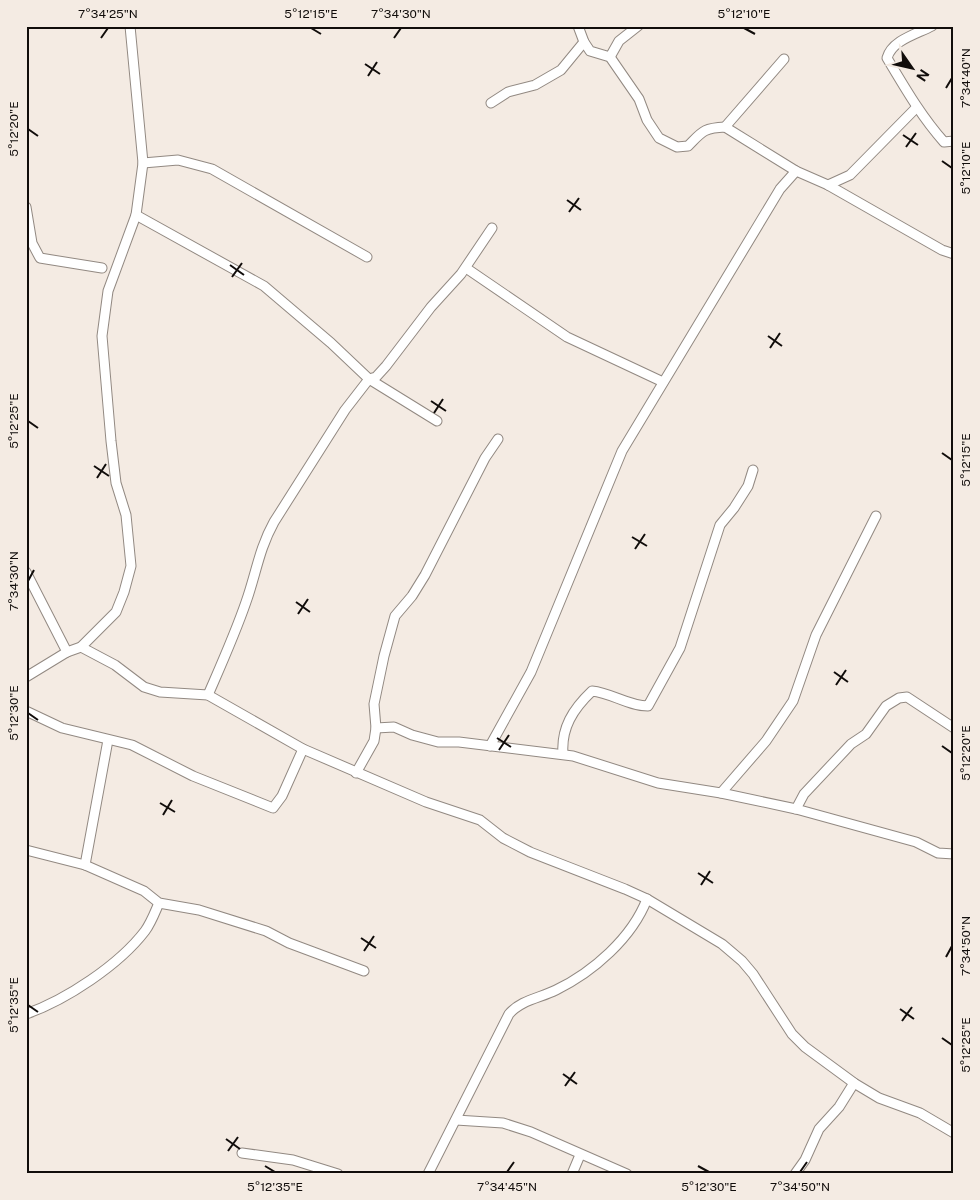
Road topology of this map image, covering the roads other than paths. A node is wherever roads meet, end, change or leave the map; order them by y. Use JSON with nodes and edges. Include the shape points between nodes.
{"nodes":[{"id":1,"x":130,"y":26,"type":"edge"},
{"id":2,"x":578,"y":26,"type":"edge"},
{"id":3,"x":638,"y":26,"type":"edge"},
{"id":4,"x":932,"y":26,"type":"edge"},
{"id":5,"x":584,"y":42,"type":"junction"},
{"id":6,"x":610,"y":57,"type":"junction"},
{"id":7,"x":784,"y":59,"type":"dead end"},
{"id":8,"x":491,"y":103,"type":"dead end"},
{"id":9,"x":916,"y":108,"type":"junction"},
{"id":10,"x":725,"y":127,"type":"junction"},
{"id":11,"x":954,"y":140,"type":"edge"},
{"id":12,"x":143,"y":163,"type":"junction"},
{"id":13,"x":796,"y":171,"type":"junction"},
{"id":14,"x":828,"y":185,"type":"junction"},
{"id":15,"x":26,"y":207,"type":"edge"},
{"id":16,"x":136,"y":215,"type":"junction"},
{"id":17,"x":492,"y":228,"type":"dead end"},
{"id":18,"x":954,"y":254,"type":"edge"},
{"id":19,"x":367,"y":257,"type":"dead end"},
{"id":20,"x":102,"y":268,"type":"dead end"},
{"id":21,"x":466,"y":268,"type":"junction"},
{"id":22,"x":369,"y":379,"type":"junction"},
{"id":23,"x":663,"y":382,"type":"junction"},
{"id":24,"x":437,"y":421,"type":"dead end"},
{"id":25,"x":498,"y":439,"type":"dead end"},
{"id":26,"x":753,"y":470,"type":"dead end"},
{"id":27,"x":876,"y":516,"type":"dead end"},
{"id":28,"x":26,"y":572,"type":"edge"},
{"id":29,"x":81,"y":647,"type":"junction"},
{"id":30,"x":68,"y":652,"type":"junction"},
{"id":31,"x":26,"y":677,"type":"edge"},
{"id":32,"x":208,"y":696,"type":"junction"},
{"id":33,"x":26,"y":711,"type":"edge"},
{"id":34,"x":376,"y":728,"type":"junction"},
{"id":35,"x":954,"y":728,"type":"edge"},
{"id":36,"x":108,"y":740,"type":"junction"},
{"id":37,"x":490,"y":746,"type":"junction"},
{"id":38,"x":303,"y":749,"type":"junction"},
{"id":39,"x":562,"y":754,"type":"junction"},
{"id":40,"x":356,"y":773,"type":"junction"},
{"id":41,"x":721,"y":793,"type":"junction"},
{"id":42,"x":796,"y":809,"type":"junction"},
{"id":43,"x":26,"y":850,"type":"edge"},
{"id":44,"x":954,"y":854,"type":"edge"},
{"id":45,"x":85,"y":865,"type":"junction"},
{"id":46,"x":647,"y":899,"type":"junction"},
{"id":47,"x":159,"y":904,"type":"junction"},
{"id":48,"x":364,"y":971,"type":"dead end"},
{"id":49,"x":26,"y":1014,"type":"edge"},
{"id":50,"x":854,"y":1083,"type":"junction"},
{"id":51,"x":456,"y":1120,"type":"junction"},
{"id":52,"x":954,"y":1133,"type":"edge"},
{"id":53,"x":242,"y":1153,"type":"dead end"},
{"id":54,"x":580,"y":1155,"type":"junction"},
{"id":55,"x":338,"y":1174,"type":"edge"},
{"id":56,"x":428,"y":1174,"type":"edge"},
{"id":57,"x":572,"y":1174,"type":"edge"},
{"id":58,"x":627,"y":1174,"type":"edge"},
{"id":59,"x":795,"y":1174,"type":"edge"}],
"edges":[{"from":1,"to":12,"type":"street"},
{"from":2,"to":5,"type":"street"},
{"from":3,"to":6,"type":"street","via":[[619,41]]},
{"from":4,"to":9,"type":"street","via":[[896,44],[889,52],[888,58]]},
{"from":5,"to":6,"type":"street","via":[[590,51]]},
{"from":5,"to":8,"type":"street","via":[[561,70],[535,85],[508,92]]},
{"from":6,"to":10,"type":"street","via":[[639,99],[659,138],[677,147],[688,146],[700,132]]},
{"from":7,"to":10,"type":"street"},
{"from":9,"to":11,"type":"street","via":[[944,142]]},
{"from":9,"to":14,"type":"street","via":[[850,174]]},
{"from":10,"to":13,"type":"street"},
{"from":12,"to":16,"type":"street"},
{"from":12,"to":19,"type":"street","via":[[178,160],[212,169]]},
{"from":13,"to":14,"type":"street"},
{"from":13,"to":23,"type":"street","via":[[780,189]]},
{"from":14,"to":18,"type":"street"},
{"from":15,"to":20,"type":"street","via":[[32,244],[40,258]]},
{"from":16,"to":22,"type":"street","via":[[264,286],[318,330]]},
{"from":16,"to":29,"type":"street","via":[[108,291],[102,336],[116,483],[126,515],[131,566],[116,612]]},
{"from":17,"to":21,"type":"street"},
{"from":21,"to":22,"type":"street","via":[[386,366],[376,377]]},
{"from":21,"to":23,"type":"street","via":[[568,337]]},
{"from":22,"to":24,"type":"street"},
{"from":22,"to":32,"type":"street","via":[[345,410],[263,541],[238,625]]},
{"from":23,"to":37,"type":"street","via":[[622,451],[531,672]]},
{"from":25,"to":34,"type":"street","via":[[421,582],[395,616],[374,704]]},
{"from":26,"to":39,"type":"street","via":[[739,501],[720,525],[680,648],[657,694],[648,706],[637,706],[605,692],[592,691],[569,719],[562,738]]},
{"from":27,"to":41,"type":"street","via":[[816,635],[793,701],[766,741]]},
{"from":28,"to":30,"type":"street"},
{"from":29,"to":30,"type":"street"},
{"from":29,"to":32,"type":"street","via":[[115,665],[144,686],[160,692]]},
{"from":30,"to":31,"type":"street"},
{"from":32,"to":38,"type":"street"},
{"from":33,"to":36,"type":"street","via":[[62,728]]},
{"from":34,"to":37,"type":"street","via":[[394,727],[438,742]]},
{"from":34,"to":40,"type":"street","via":[[371,749]]},
{"from":35,"to":42,"type":"street","via":[[907,698],[893,701],[866,734],[851,744],[804,794]]},
{"from":36,"to":38,"type":"street","via":[[132,746],[193,776],[273,808],[282,796]]},
{"from":36,"to":45,"type":"street"},
{"from":37,"to":39,"type":"street"},
{"from":38,"to":40,"type":"street"},
{"from":39,"to":41,"type":"street","via":[[658,783]]},
{"from":40,"to":46,"type":"street","via":[[480,820],[503,838],[530,852]]},
{"from":41,"to":42,"type":"street"},
{"from":42,"to":44,"type":"street","via":[[916,842],[938,853]]},
{"from":43,"to":45,"type":"street"},
{"from":45,"to":47,"type":"street","via":[[144,891]]},
{"from":46,"to":50,"type":"street","via":[[722,944],[742,961],[754,974],[792,1034]]},
{"from":46,"to":51,"type":"street","via":[[625,936],[596,963],[556,990],[521,1004],[509,1014]]},
{"from":47,"to":48,"type":"street","via":[[199,910],[266,931]]},
{"from":47,"to":49,"type":"street","via":[[146,930],[115,961],[80,986]]},
{"from":50,"to":52,"type":"street","via":[[879,1098],[920,1113]]},
{"from":50,"to":59,"type":"street","via":[[839,1107],[819,1129]]},
{"from":51,"to":54,"type":"street","via":[[503,1123]]},
{"from":51,"to":56,"type":"street"},
{"from":53,"to":55,"type":"street","via":[[294,1160]]},
{"from":54,"to":57,"type":"street"},
{"from":54,"to":58,"type":"street"}]}
